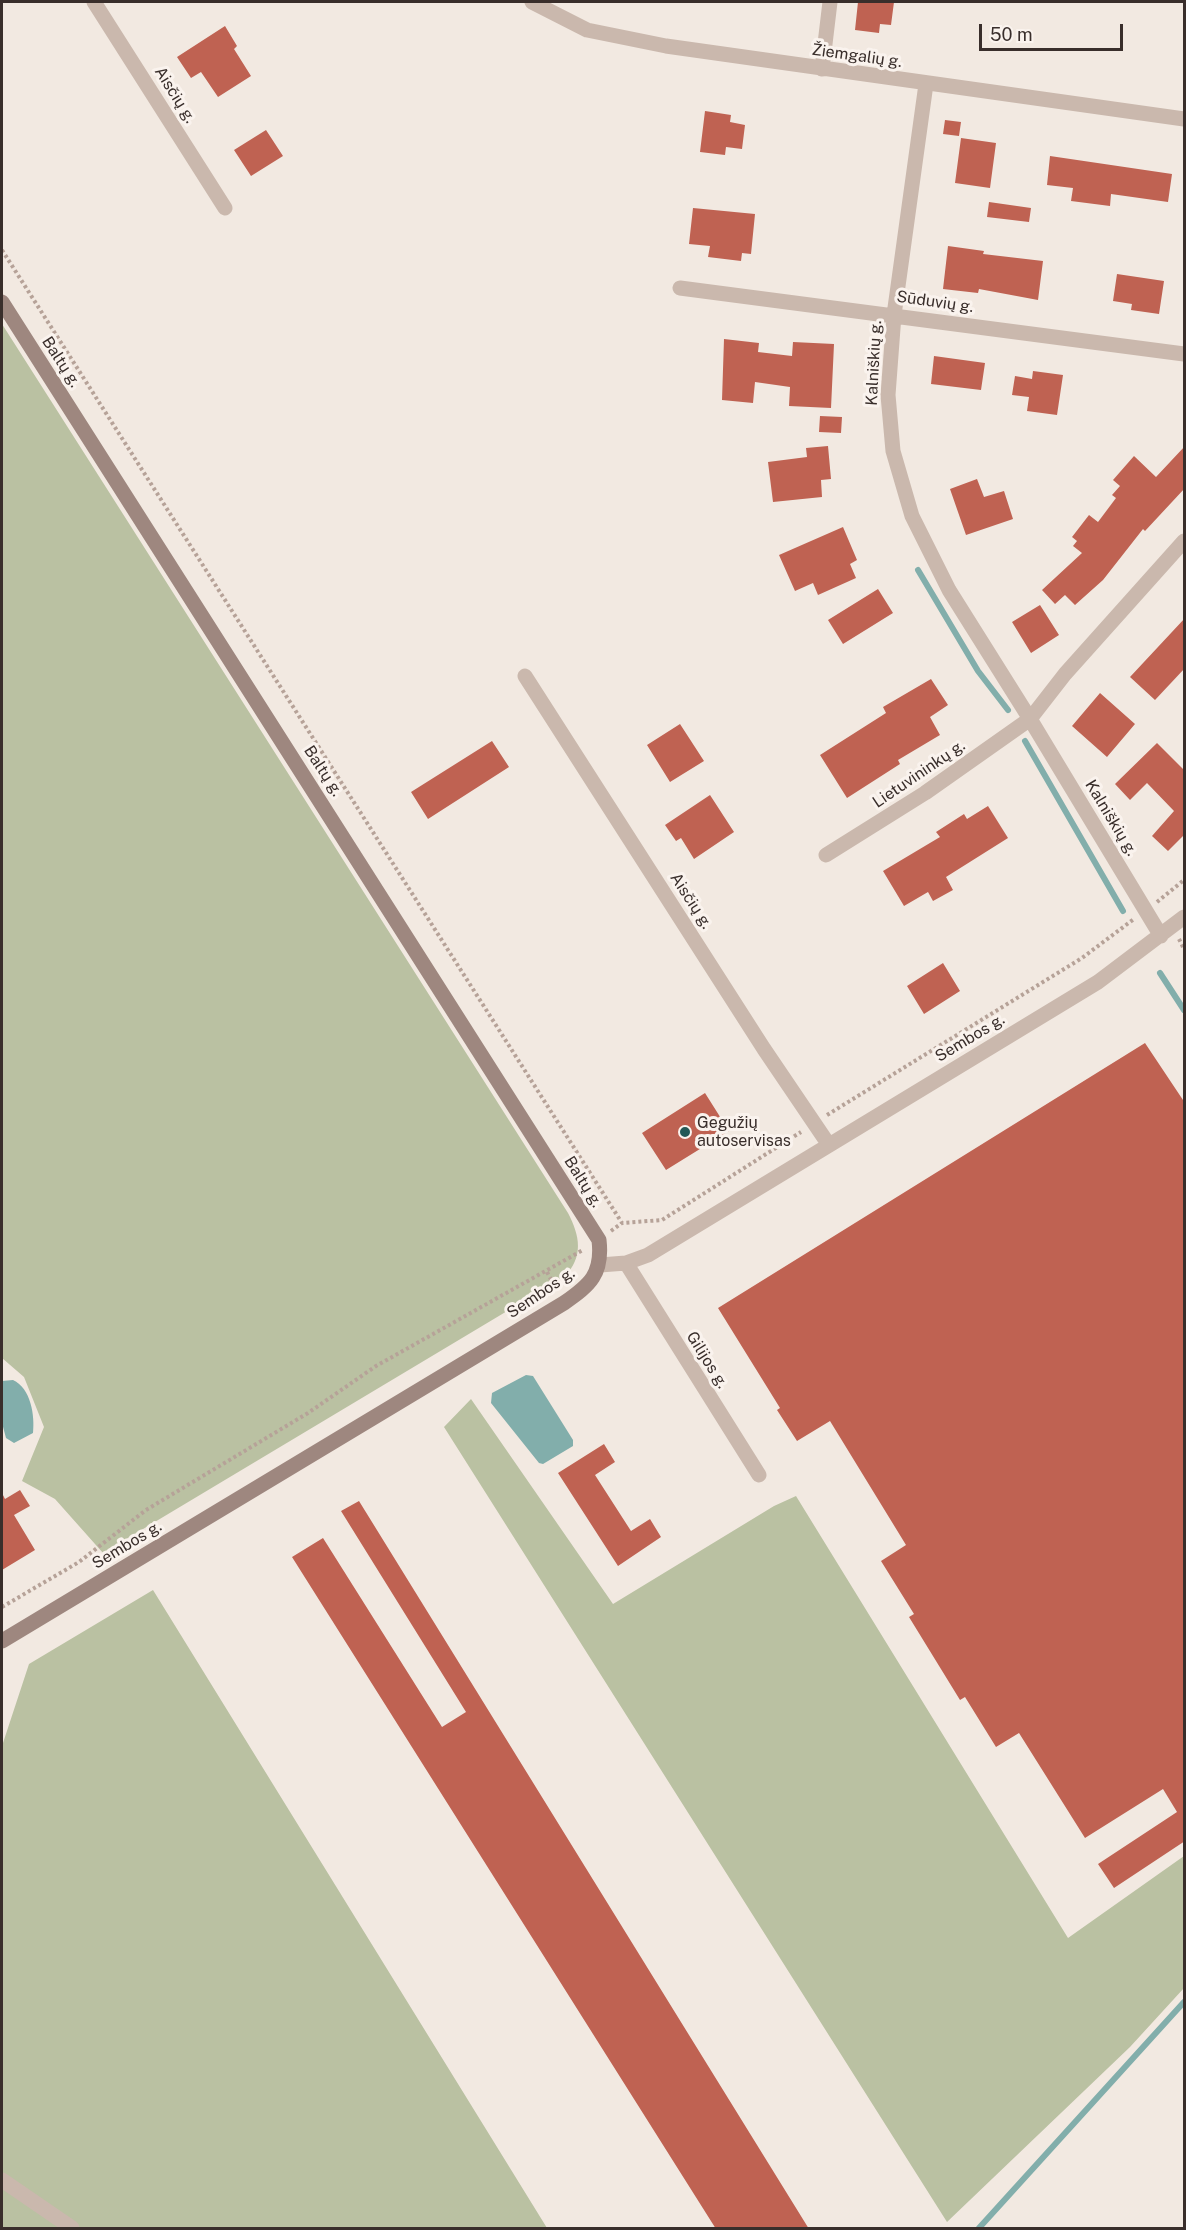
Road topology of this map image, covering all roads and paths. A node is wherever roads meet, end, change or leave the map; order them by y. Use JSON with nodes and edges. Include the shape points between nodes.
{"nodes":[{"id":1,"x":94,"y":2,"type":"edge"},
{"id":2,"x":532,"y":2,"type":"edge"},
{"id":3,"x":830,"y":2,"type":"edge"},
{"id":4,"x":822,"y":69,"type":"junction"},
{"id":5,"x":926,"y":84,"type":"junction"},
{"id":6,"x":1185,"y":119,"type":"edge"},
{"id":7,"x":225,"y":208,"type":"dead end"},
{"id":8,"x":2,"y":250,"type":"edge"},
{"id":9,"x":680,"y":288,"type":"dead end"},
{"id":10,"x":2,"y":302,"type":"edge"},
{"id":11,"x":894,"y":315,"type":"junction"},
{"id":12,"x":1185,"y":354,"type":"edge"},
{"id":13,"x":1185,"y":541,"type":"edge"},
{"id":14,"x":525,"y":676,"type":"dead end"},
{"id":15,"x":1030,"y":719,"type":"junction"},
{"id":16,"x":826,"y":855,"type":"dead end"},
{"id":17,"x":1185,"y":917,"type":"edge"},
{"id":18,"x":1161,"y":936,"type":"junction"},
{"id":19,"x":829,"y":1145,"type":"junction"},
{"id":20,"x":622,"y":1223,"type":"dead end"},
{"id":21,"x":626,"y":1263,"type":"junction"},
{"id":22,"x":600,"y":1265,"type":"junction"},
{"id":23,"x":759,"y":1475,"type":"dead end"},
{"id":24,"x":2,"y":1641,"type":"edge"},
{"id":25,"x":2,"y":2180,"type":"edge"},
{"id":26,"x":72,"y":2229,"type":"edge"}],
"edges":[{"from":1,"to":7,"type":"street","name":"Aisčių g."},
{"from":2,"to":4,"type":"street","name":"Žiemgalių g.","via":[[587,30]]},
{"from":3,"to":4,"type":"street"},
{"from":4,"to":5,"type":"street","name":"Žiemgalių g."},
{"from":5,"to":6,"type":"street","name":"Žiemgalių g."},
{"from":5,"to":11,"type":"street","name":"Kalniškių g."},
{"from":8,"to":20,"type":"path"},
{"from":9,"to":11,"type":"street","name":"Sūduvių g."},
{"from":10,"to":22,"type":"main road","name":"Baltų g.","via":[[599,1240]]},
{"from":11,"to":12,"type":"street","name":"Sūduvių g."},
{"from":11,"to":15,"type":"street","name":"Kalniškių g.","via":[[888,395],[893,451],[912,516],[949,590]]},
{"from":13,"to":15,"type":"street","via":[[1065,674]]},
{"from":14,"to":19,"type":"street","name":"Aisčių g."},
{"from":15,"to":16,"type":"street","name":"Lietuvininkų g.","via":[[925,793]]},
{"from":15,"to":18,"type":"street","name":"Kalniškių g."},
{"from":17,"to":18,"type":"street","name":"Sembos g."},
{"from":18,"to":19,"type":"street","name":"Sembos g.","via":[[1098,982]]},
{"from":19,"to":21,"type":"street","name":"Sembos g.","via":[[648,1255]]},
{"from":21,"to":22,"type":"street","name":"Sembos g."},
{"from":21,"to":23,"type":"street","name":"Gilijos g."},
{"from":22,"to":24,"type":"main road","name":"Sembos g.","via":[[581,1291],[546,1315]]},
{"from":25,"to":26,"type":"street"}]}
